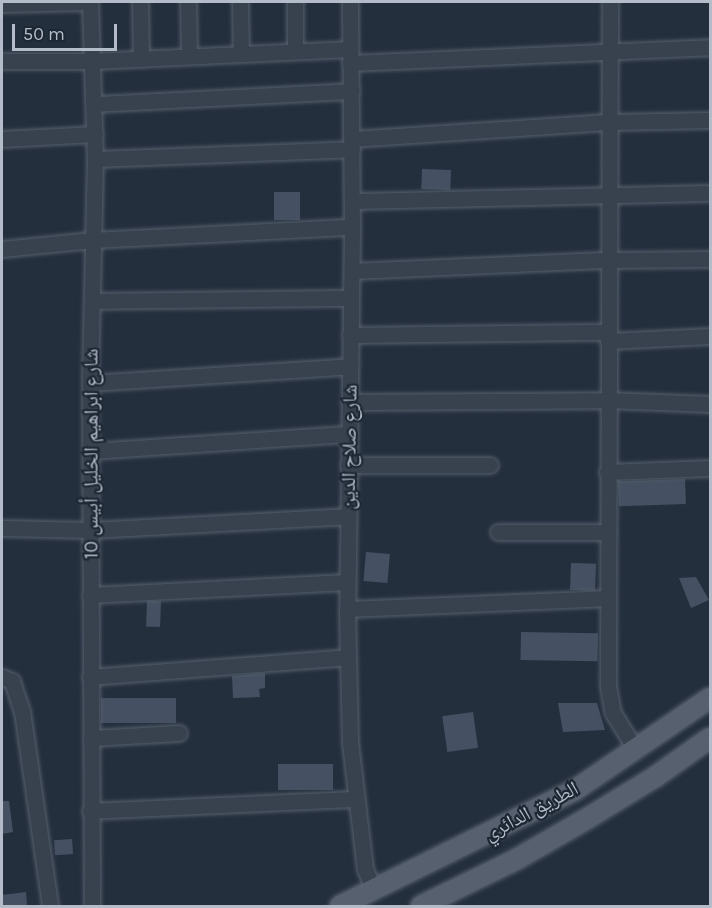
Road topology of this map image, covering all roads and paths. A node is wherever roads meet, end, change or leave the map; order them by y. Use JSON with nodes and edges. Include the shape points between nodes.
{"nodes":[{"id":1,"x":90,"y":2,"type":"edge"},
{"id":2,"x":140,"y":2,"type":"edge"},
{"id":3,"x":188,"y":2,"type":"edge"},
{"id":4,"x":240,"y":2,"type":"edge"},
{"id":5,"x":295,"y":2,"type":"edge"},
{"id":6,"x":350,"y":2,"type":"edge"},
{"id":7,"x":610,"y":2,"type":"edge"},
{"id":8,"x":2,"y":4,"type":"edge"},
{"id":9,"x":711,"y":47,"type":"edge"},
{"id":10,"x":295,"y":51,"type":"junction"},
{"id":11,"x":610,"y":51,"type":"junction"},
{"id":12,"x":241,"y":54,"type":"junction"},
{"id":13,"x":189,"y":56,"type":"junction"},
{"id":14,"x":350,"y":56,"type":"junction"},
{"id":15,"x":141,"y":58,"type":"junction"},
{"id":16,"x":2,"y":61,"type":"edge"},
{"id":17,"x":93,"y":61,"type":"junction"},
{"id":18,"x":351,"y":91,"type":"junction"},
{"id":19,"x":95,"y":104,"type":"junction"},
{"id":20,"x":711,"y":120,"type":"edge"},
{"id":21,"x":610,"y":122,"type":"junction"},
{"id":22,"x":95,"y":134,"type":"junction"},
{"id":23,"x":2,"y":140,"type":"edge"},
{"id":24,"x":352,"y":144,"type":"junction"},
{"id":25,"x":95,"y":159,"type":"junction"},
{"id":26,"x":711,"y":193,"type":"edge"},
{"id":27,"x":609,"y":194,"type":"junction"},
{"id":28,"x":352,"y":201,"type":"junction"},
{"id":29,"x":352,"y":227,"type":"junction"},
{"id":30,"x":92,"y":240,"type":"junction"},
{"id":31,"x":2,"y":249,"type":"edge"},
{"id":32,"x":711,"y":259,"type":"edge"},
{"id":33,"x":609,"y":260,"type":"junction"},
{"id":34,"x":352,"y":271,"type":"junction"},
{"id":35,"x":351,"y":298,"type":"junction"},
{"id":36,"x":92,"y":301,"type":"junction"},
{"id":37,"x":351,"y":336,"type":"junction"},
{"id":38,"x":711,"y":336,"type":"edge"},
{"id":39,"x":608,"y":337,"type":"junction"},
{"id":40,"x":350,"y":366,"type":"junction"},
{"id":41,"x":90,"y":383,"type":"junction"},
{"id":42,"x":607,"y":400,"type":"junction"},
{"id":43,"x":349,"y":402,"type":"junction"},
{"id":44,"x":711,"y":404,"type":"edge"},
{"id":45,"x":349,"y":434,"type":"junction"},
{"id":46,"x":91,"y":451,"type":"junction"},
{"id":47,"x":348,"y":465,"type":"junction"},
{"id":48,"x":490,"y":465,"type":"dead end"},
{"id":49,"x":711,"y":468,"type":"edge"},
{"id":50,"x":607,"y":472,"type":"junction"},
{"id":51,"x":347,"y":516,"type":"junction"},
{"id":52,"x":2,"y":528,"type":"edge"},
{"id":53,"x":91,"y":530,"type":"junction"},
{"id":54,"x":498,"y":532,"type":"dead end"},
{"id":55,"x":607,"y":532,"type":"junction"},
{"id":56,"x":347,"y":582,"type":"junction"},
{"id":57,"x":90,"y":595,"type":"junction"},
{"id":58,"x":607,"y":598,"type":"junction"},
{"id":59,"x":347,"y":609,"type":"junction"},
{"id":60,"x":348,"y":657,"type":"junction"},
{"id":61,"x":2,"y":677,"type":"edge"},
{"id":62,"x":90,"y":677,"type":"junction"},
{"id":63,"x":711,"y":698,"type":"edge"},
{"id":64,"x":179,"y":733,"type":"dead end"},
{"id":65,"x":91,"y":738,"type":"junction"},
{"id":66,"x":711,"y":738,"type":"edge"},
{"id":67,"x":636,"y":750,"type":"junction"},
{"id":68,"x":356,"y":799,"type":"junction"},
{"id":69,"x":90,"y":811,"type":"junction"},
{"id":70,"x":374,"y":890,"type":"junction"},
{"id":71,"x":50,"y":906,"type":"edge"},
{"id":72,"x":92,"y":906,"type":"edge"},
{"id":73,"x":340,"y":906,"type":"edge"},
{"id":74,"x":421,"y":906,"type":"edge"}],
"edges":[{"from":1,"to":8,"type":"street"},
{"from":1,"to":17,"type":"street","name":"شارع ابراهيم الخليل أبيس 10"},
{"from":2,"to":15,"type":"street"},
{"from":3,"to":13,"type":"street"},
{"from":4,"to":12,"type":"street"},
{"from":5,"to":10,"type":"street"},
{"from":6,"to":14,"type":"street","name":"شارع صلاح الدين"},
{"from":7,"to":11,"type":"street"},
{"from":9,"to":11,"type":"street"},
{"from":10,"to":12,"type":"street"},
{"from":10,"to":14,"type":"street"},
{"from":11,"to":14,"type":"street"},
{"from":11,"to":21,"type":"street"},
{"from":12,"to":13,"type":"street"},
{"from":13,"to":15,"type":"street"},
{"from":14,"to":18,"type":"street","name":"شارع صلاح الدين"},
{"from":15,"to":17,"type":"street"},
{"from":16,"to":17,"type":"street"},
{"from":17,"to":19,"type":"street","name":"شارع ابراهيم الخليل أبيس 10"},
{"from":18,"to":19,"type":"street"},
{"from":18,"to":24,"type":"street","name":"شارع صلاح الدين"},
{"from":19,"to":22,"type":"street","name":"شارع ابراهيم الخليل أبيس 10"},
{"from":20,"to":21,"type":"street"},
{"from":21,"to":24,"type":"street"},
{"from":21,"to":27,"type":"street"},
{"from":22,"to":23,"type":"street"},
{"from":22,"to":25,"type":"street","name":"شارع ابراهيم الخليل أبيس 10"},
{"from":24,"to":25,"type":"street"},
{"from":24,"to":28,"type":"street","name":"شارع صلاح الدين"},
{"from":25,"to":30,"type":"street","name":"شارع ابراهيم الخليل أبيس 10"},
{"from":26,"to":27,"type":"street"},
{"from":27,"to":28,"type":"street"},
{"from":27,"to":33,"type":"street"},
{"from":28,"to":29,"type":"street","name":"شارع صلاح الدين"},
{"from":29,"to":30,"type":"street"},
{"from":29,"to":34,"type":"street","name":"شارع صلاح الدين"},
{"from":30,"to":31,"type":"street"},
{"from":30,"to":36,"type":"street","name":"شارع ابراهيم الخليل أبيس 10"},
{"from":32,"to":33,"type":"street"},
{"from":33,"to":34,"type":"street"},
{"from":33,"to":39,"type":"street"},
{"from":34,"to":35,"type":"street","name":"شارع صلاح الدين"},
{"from":35,"to":36,"type":"street"},
{"from":35,"to":37,"type":"street","name":"شارع صلاح الدين"},
{"from":36,"to":41,"type":"street","name":"شارع ابراهيم الخليل أبيس 10"},
{"from":37,"to":39,"type":"street"},
{"from":37,"to":40,"type":"street","name":"شارع صلاح الدين"},
{"from":38,"to":39,"type":"street"},
{"from":39,"to":42,"type":"street"},
{"from":40,"to":41,"type":"street"},
{"from":40,"to":43,"type":"street","name":"شارع صلاح الدين"},
{"from":41,"to":46,"type":"street","name":"شارع ابراهيم الخليل أبيس 10"},
{"from":42,"to":43,"type":"street"},
{"from":42,"to":44,"type":"street"},
{"from":42,"to":50,"type":"street"},
{"from":43,"to":45,"type":"street","name":"شارع صلاح الدين"},
{"from":45,"to":46,"type":"street"},
{"from":45,"to":47,"type":"street","name":"شارع صلاح الدين"},
{"from":46,"to":53,"type":"street","name":"شارع ابراهيم الخليل أبيس 10"},
{"from":47,"to":48,"type":"street"},
{"from":47,"to":51,"type":"street","name":"شارع صلاح الدين"},
{"from":49,"to":50,"type":"street"},
{"from":50,"to":55,"type":"street"},
{"from":51,"to":53,"type":"street"},
{"from":51,"to":56,"type":"street","name":"شارع صلاح الدين"},
{"from":52,"to":53,"type":"street"},
{"from":53,"to":57,"type":"street","name":"شارع ابراهيم الخليل أبيس 10"},
{"from":54,"to":55,"type":"street"},
{"from":55,"to":58,"type":"street"},
{"from":56,"to":57,"type":"street"},
{"from":56,"to":59,"type":"street","name":"شارع صلاح الدين"},
{"from":57,"to":62,"type":"street","name":"شارع ابراهيم الخليل أبيس 10"},
{"from":58,"to":59,"type":"street"},
{"from":58,"to":67,"type":"street","via":[[609,697],[613,712]]},
{"from":59,"to":60,"type":"street","name":"شارع صلاح الدين"},
{"from":60,"to":62,"type":"street"},
{"from":60,"to":68,"type":"street","name":"شارع صلاح الدين"},
{"from":61,"to":71,"type":"street","via":[[12,681],[22,711]]},
{"from":62,"to":65,"type":"street","name":"شارع ابراهيم الخليل أبيس 10"},
{"from":63,"to":67,"type":"main road","name":"الطريق الدائري"},
{"from":64,"to":65,"type":"street"},
{"from":65,"to":69,"type":"street","name":"شارع ابراهيم الخليل أبيس 10"},
{"from":66,"to":74,"type":"main road","name":"الطريق الدائري","via":[[588,819],[518,859]]},
{"from":67,"to":70,"type":"main road","name":"الطريق الدائري","via":[[575,790]]},
{"from":68,"to":69,"type":"street"},
{"from":68,"to":70,"type":"street","name":"شارع صلاح الدين","via":[[365,869]]},
{"from":69,"to":72,"type":"street","name":"شارع ابراهيم الخليل أبيس 10"},
{"from":70,"to":73,"type":"main road","name":"الطريق الدائري"}]}
